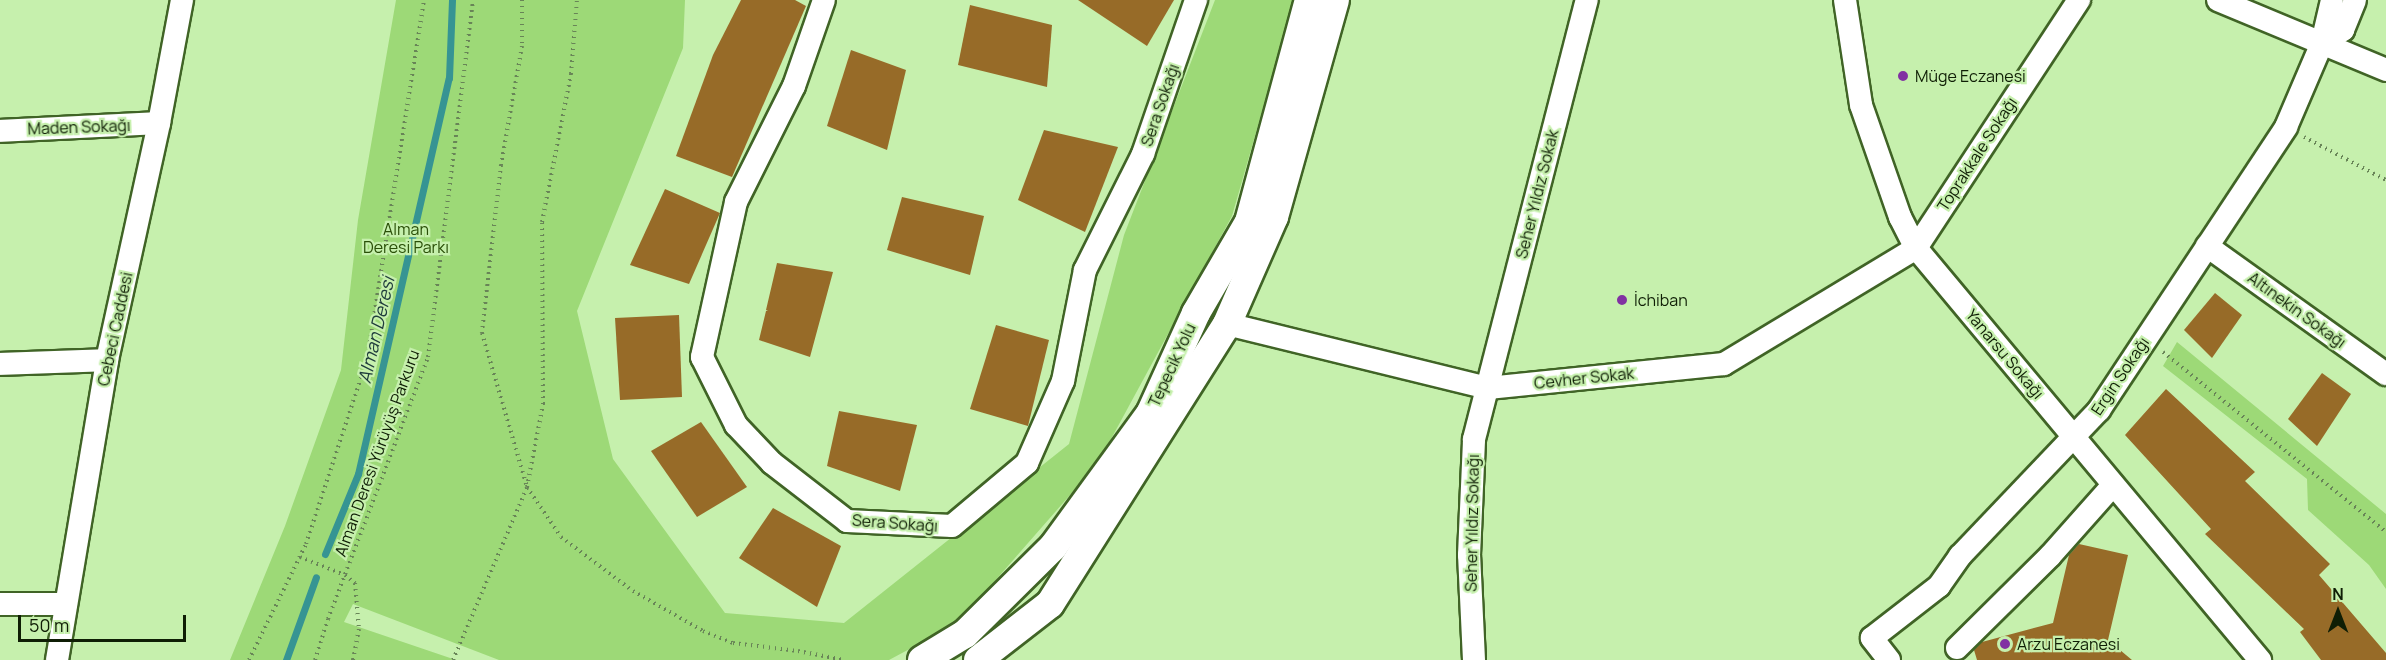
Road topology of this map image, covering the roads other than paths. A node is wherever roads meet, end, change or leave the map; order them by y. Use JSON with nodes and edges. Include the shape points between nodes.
{"nodes":[{"id":1,"x":182,"y":0,"type":"edge"},
{"id":2,"x":824,"y":0,"type":"edge"},
{"id":3,"x":1196,"y":0,"type":"edge"},
{"id":4,"x":1309,"y":0,"type":"edge"},
{"id":5,"x":1335,"y":0,"type":"edge"},
{"id":6,"x":1587,"y":0,"type":"edge"},
{"id":7,"x":1845,"y":0,"type":"edge"},
{"id":8,"x":2079,"y":0,"type":"edge"},
{"id":9,"x":2218,"y":0,"type":"edge"},
{"id":10,"x":2332,"y":0,"type":"edge"},
{"id":11,"x":2355,"y":0,"type":"edge"},
{"id":12,"x":2322,"y":43,"type":"junction"},
{"id":13,"x":2386,"y":69,"type":"edge"},
{"id":14,"x":159,"y":123,"type":"junction"},
{"id":15,"x":0,"y":131,"type":"edge"},
{"id":16,"x":2207,"y":246,"type":"junction"},
{"id":17,"x":1916,"y":248,"type":"junction"},
{"id":18,"x":1196,"y":313,"type":"junction"},
{"id":19,"x":1227,"y":324,"type":"junction"},
{"id":20,"x":107,"y":360,"type":"junction"},
{"id":21,"x":0,"y":364,"type":"edge"},
{"id":22,"x":2386,"y":374,"type":"edge"},
{"id":23,"x":1488,"y":388,"type":"junction"},
{"id":24,"x":2075,"y":438,"type":"junction"},
{"id":25,"x":2114,"y":485,"type":"junction"},
{"id":26,"x":0,"y":604,"type":"edge"},
{"id":27,"x":66,"y":604,"type":"junction"},
{"id":28,"x":1957,"y":648,"type":"dead end"},
{"id":29,"x":57,"y":660,"type":"edge"},
{"id":30,"x":922,"y":660,"type":"edge"},
{"id":31,"x":978,"y":660,"type":"edge"},
{"id":32,"x":1474,"y":660,"type":"edge"},
{"id":33,"x":1889,"y":660,"type":"edge"},
{"id":34,"x":2260,"y":660,"type":"edge"}],
"edges":[{"from":1,"to":14,"type":"street","name":"Cebeci Caddesi"},
{"from":2,"to":3,"type":"street","name":"Sera Sokağı","via":[[794,86],[736,202],[702,357],[736,425],[772,463],[847,521],[952,526],[1027,463],[1063,381],[1085,270],[1143,154]]},
{"from":4,"to":18,"type":"main road","name":"Tepecik Yolu","via":[[1249,222]]},
{"from":5,"to":19,"type":"main road","name":"Tepecik Yolu","via":[[1274,218]]},
{"from":6,"to":23,"type":"street","name":"Seher Yıldız Sokak"},
{"from":7,"to":17,"type":"street","name":"Yanarsu Sokağı","via":[[1862,105],[1900,217]]},
{"from":8,"to":17,"type":"street","name":"Toprakkale Sokağı"},
{"from":9,"to":12,"type":"street"},
{"from":10,"to":12,"type":"street","name":"Ergin Sokağı"},
{"from":11,"to":12,"type":"street","name":"Ergin Sokağı","via":[[2343,30]]},
{"from":12,"to":13,"type":"street"},
{"from":12,"to":16,"type":"street","name":"Ergin Sokağı","via":[[2286,127]]},
{"from":14,"to":15,"type":"street","name":"Maden Sokağı"},
{"from":14,"to":20,"type":"street","name":"Cebeci Caddesi"},
{"from":16,"to":22,"type":"street","name":"Altınekin Sokağı"},
{"from":16,"to":24,"type":"street","name":"Ergin Sokağı","via":[[2099,410]]},
{"from":17,"to":23,"type":"street","name":"Cevher Sokak","via":[[1724,364]]},
{"from":17,"to":24,"type":"street","name":"Yanarsu Sokağı"},
{"from":18,"to":19,"type":"main road"},
{"from":18,"to":30,"type":"main road","name":"Tepecik Yolu","via":[[1150,414],[1053,547],[965,634]]},
{"from":19,"to":23,"type":"street","name":"Cevher Sokak"},
{"from":19,"to":31,"type":"main road","name":"Tepecik Yolu","via":[[1050,604]]},
{"from":20,"to":21,"type":"street"},
{"from":20,"to":27,"type":"street","name":"Cebeci Caddesi"},
{"from":23,"to":32,"type":"street","name":"Seher Yıldız Sokağı","via":[[1474,439],[1469,555]]},
{"from":24,"to":25,"type":"street","name":"Yanarsu Sokağı"},
{"from":24,"to":33,"type":"street","name":"Ergin Sokağı","via":[[1960,556],[1939,586],[1872,638]]},
{"from":25,"to":28,"type":"street","via":[[2050,556]]},
{"from":25,"to":34,"type":"street","name":"Yanarsu Sokağı"},
{"from":26,"to":27,"type":"street"},
{"from":27,"to":29,"type":"street","name":"Cebeci Caddesi"}]}
